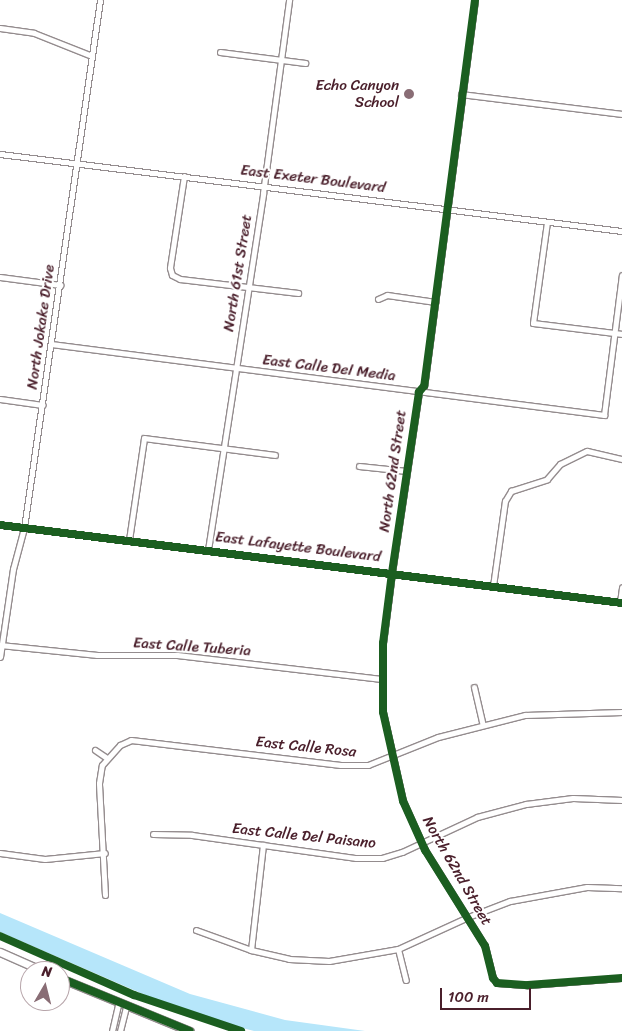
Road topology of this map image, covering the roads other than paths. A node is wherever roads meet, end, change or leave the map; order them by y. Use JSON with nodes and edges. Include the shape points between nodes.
{"nodes":[{"id":1,"x":100,"y":0,"type":"edge"},
{"id":2,"x":289,"y":0,"type":"edge"},
{"id":3,"x":475,"y":0,"type":"edge"},
{"id":4,"x":0,"y":28,"type":"edge"},
{"id":5,"x":220,"y":52,"type":"dead end"},
{"id":6,"x":92,"y":56,"type":"junction"},
{"id":7,"x":279,"y":60,"type":"junction"},
{"id":8,"x":305,"y":64,"type":"dead end"},
{"id":9,"x":461,"y":94,"type":"junction"},
{"id":10,"x":622,"y":114,"type":"edge"},
{"id":11,"x":0,"y":154,"type":"edge"},
{"id":12,"x":77,"y":164,"type":"junction"},
{"id":13,"x":184,"y":176,"type":"junction"},
{"id":14,"x":262,"y":186,"type":"junction"},
{"id":15,"x":445,"y":209,"type":"junction"},
{"id":16,"x":547,"y":222,"type":"junction"},
{"id":17,"x":622,"y":231,"type":"edge"},
{"id":18,"x":622,"y":275,"type":"edge"},
{"id":19,"x":0,"y":277,"type":"edge"},
{"id":20,"x":60,"y":285,"type":"junction"},
{"id":21,"x":249,"y":287,"type":"junction"},
{"id":22,"x":298,"y":293,"type":"dead end"},
{"id":23,"x":378,"y":299,"type":"dead end"},
{"id":24,"x":435,"y":302,"type":"junction"},
{"id":25,"x":614,"y":333,"type":"junction"},
{"id":26,"x":622,"y":334,"type":"edge"},
{"id":27,"x":51,"y":344,"type":"junction"},
{"id":28,"x":236,"y":368,"type":"junction"},
{"id":29,"x":419,"y":392,"type":"junction"},
{"id":30,"x":0,"y":399,"type":"edge"},
{"id":31,"x":43,"y":405,"type":"junction"},
{"id":32,"x":223,"y":448,"type":"junction"},
{"id":33,"x":275,"y":455,"type":"dead end"},
{"id":34,"x":622,"y":459,"type":"edge"},
{"id":35,"x":359,"y":466,"type":"dead end"},
{"id":36,"x":407,"y":472,"type":"junction"},
{"id":37,"x":0,"y":525,"type":"edge"},
{"id":38,"x":24,"y":528,"type":"junction"},
{"id":39,"x":129,"y":540,"type":"junction"},
{"id":40,"x":208,"y":550,"type":"junction"},
{"id":41,"x":392,"y":573,"type":"junction"},
{"id":42,"x":493,"y":586,"type":"junction"},
{"id":43,"x":622,"y":587,"type":"edge"},
{"id":44,"x":621,"y":602,"type":"edge"},
{"id":45,"x":1,"y":645,"type":"edge"},
{"id":46,"x":0,"y":657,"type":"edge"},
{"id":47,"x":382,"y":679,"type":"junction"},
{"id":48,"x":474,"y":687,"type":"dead end"},
{"id":49,"x":622,"y":712,"type":"edge"},
{"id":50,"x":483,"y":724,"type":"junction"},
{"id":51,"x":95,"y":750,"type":"dead end"},
{"id":52,"x":107,"y":758,"type":"junction"},
{"id":53,"x":391,"y":758,"type":"junction"},
{"id":54,"x":622,"y":800,"type":"edge"},
{"id":55,"x":154,"y":834,"type":"dead end"},
{"id":56,"x":421,"y":842,"type":"junction"},
{"id":57,"x":264,"y":845,"type":"junction"},
{"id":58,"x":0,"y":853,"type":"edge"},
{"id":59,"x":105,"y":853,"type":"junction"},
{"id":60,"x":622,"y":888,"type":"edge"},
{"id":61,"x":106,"y":895,"type":"dead end"},
{"id":62,"x":468,"y":916,"type":"junction"},
{"id":63,"x":196,"y":930,"type":"dead end"},
{"id":64,"x":398,"y":949,"type":"junction"},
{"id":65,"x":251,"y":950,"type":"junction"},
{"id":66,"x":0,"y":952,"type":"edge"},
{"id":67,"x":20,"y":961,"type":"edge"},
{"id":68,"x":622,"y":978,"type":"edge"},
{"id":69,"x":406,"y":980,"type":"dead end"},
{"id":70,"x":70,"y":982,"type":"edge"},
{"id":71,"x":118,"y":1004,"type":"junction"},
{"id":72,"x":126,"y":1008,"type":"junction"},
{"id":73,"x":112,"y":1031,"type":"edge"},
{"id":74,"x":120,"y":1031,"type":"edge"},
{"id":75,"x":190,"y":1031,"type":"edge"}],
"edges":[{"from":1,"to":6,"type":"street","name":"North Jokake Drive"},
{"from":2,"to":7,"type":"street","name":"North 61st Street"},
{"from":3,"to":9,"type":"street","name":"North 62nd Street"},
{"from":4,"to":6,"type":"street","via":[[34,33]]},
{"from":5,"to":7,"type":"street"},
{"from":6,"to":12,"type":"street","name":"North Jokake Drive"},
{"from":7,"to":8,"type":"street"},
{"from":7,"to":14,"type":"street","name":"North 61st Street"},
{"from":9,"to":10,"type":"street"},
{"from":9,"to":15,"type":"street","name":"North 62nd Street"},
{"from":11,"to":12,"type":"street","name":"East Exeter Boulevard"},
{"from":12,"to":13,"type":"street","name":"East Exeter Boulevard"},
{"from":12,"to":20,"type":"street","name":"North Jokake Drive"},
{"from":13,"to":14,"type":"street","name":"East Exeter Boulevard"},
{"from":13,"to":21,"type":"street","via":[[170,268],[172,275],[180,279]]},
{"from":14,"to":15,"type":"street","name":"East Exeter Boulevard"},
{"from":14,"to":21,"type":"street","name":"North 61st Street"},
{"from":15,"to":16,"type":"street","name":"East Exeter Boulevard"},
{"from":15,"to":24,"type":"street","name":"North 62nd Street"},
{"from":16,"to":17,"type":"street","name":"East Exeter Boulevard"},
{"from":16,"to":25,"type":"street","via":[[532,323]]},
{"from":18,"to":25,"type":"street"},
{"from":19,"to":20,"type":"street"},
{"from":20,"to":27,"type":"street","name":"North Jokake Drive"},
{"from":21,"to":22,"type":"street"},
{"from":21,"to":28,"type":"street","name":"North 61st Street"},
{"from":23,"to":24,"type":"street","via":[[386,295]]},
{"from":24,"to":29,"type":"street","name":"North 62nd Street","via":[[424,386]]},
{"from":25,"to":26,"type":"street"},
{"from":25,"to":29,"type":"street","name":"East Calle Del Media","via":[[604,415]]},
{"from":27,"to":28,"type":"street","name":"East Calle Del Media"},
{"from":27,"to":31,"type":"street","name":"North Jokake Drive"},
{"from":28,"to":29,"type":"street","name":"East Calle Del Media"},
{"from":28,"to":32,"type":"street","name":"North 61st Street"},
{"from":29,"to":36,"type":"street","name":"North 62nd Street"},
{"from":30,"to":31,"type":"street"},
{"from":31,"to":38,"type":"street","name":"North Jokake Drive"},
{"from":32,"to":33,"type":"street"},
{"from":32,"to":39,"type":"street","via":[[144,438]]},
{"from":32,"to":40,"type":"street","name":"North 61st Street"},
{"from":34,"to":42,"type":"street","via":[[587,451],[560,464],[547,479],[511,491],[505,501]]},
{"from":35,"to":36,"type":"street"},
{"from":36,"to":41,"type":"street","name":"North 62nd Street"},
{"from":37,"to":38,"type":"street","name":"East Lafayette Boulevard"},
{"from":38,"to":39,"type":"street","name":"East Lafayette Boulevard"},
{"from":38,"to":45,"type":"street","name":"North Jokake Drive","via":[[21,551],[13,569]]},
{"from":39,"to":40,"type":"street","name":"East Lafayette Boulevard"},
{"from":40,"to":41,"type":"street","name":"East Lafayette Boulevard"},
{"from":41,"to":42,"type":"street","name":"East Lafayette Boulevard"},
{"from":41,"to":47,"type":"street","name":"North 62nd Street"},
{"from":42,"to":44,"type":"street","name":"East Lafayette Boulevard"},
{"from":43,"to":44,"type":"street"},
{"from":45,"to":46,"type":"street","name":"North Jokake Drive"},
{"from":45,"to":47,"type":"street","name":"East Calle Tuberia","via":[[80,654],[178,655]]},
{"from":47,"to":53,"type":"street","name":"North 62nd Street","via":[[383,712]]},
{"from":48,"to":50,"type":"street"},
{"from":49,"to":50,"type":"street","name":"East Calle Rosa","via":[[525,715]]},
{"from":50,"to":53,"type":"street","name":"East Calle Rosa","via":[[438,737]]},
{"from":51,"to":52,"type":"street"},
{"from":52,"to":53,"type":"street","name":"East Calle Rosa","via":[[120,745],[131,740],[341,765],[368,765]]},
{"from":52,"to":59,"type":"street","via":[[99,783]]},
{"from":53,"to":56,"type":"street","name":"North 62nd Street","via":[[403,801]]},
{"from":54,"to":56,"type":"street","name":"East Calle Del Paisano","via":[[573,798],[526,804],[477,817]]},
{"from":55,"to":57,"type":"street","name":"East Calle Del Paisano"},
{"from":56,"to":57,"type":"street","name":"East Calle Del Paisano","via":[[382,858],[356,858]]},
{"from":56,"to":62,"type":"street","name":"North 62nd Street"},
{"from":57,"to":65,"type":"street"},
{"from":58,"to":59,"type":"street","via":[[45,859]]},
{"from":59,"to":61,"type":"street"},
{"from":60,"to":62,"type":"street","via":[[587,887],[547,892]]},
{"from":62,"to":64,"type":"street"},
{"from":62,"to":68,"type":"street","name":"North 62nd Street","via":[[485,946],[497,983],[528,985]]},
{"from":63,"to":65,"type":"street"},
{"from":64,"to":65,"type":"street","via":[[329,961],[289,959]]},
{"from":64,"to":69,"type":"street"},
{"from":66,"to":67,"type":"main road"},
{"from":70,"to":71,"type":"main road"},
{"from":71,"to":72,"type":"main road"},
{"from":71,"to":73,"type":"street"},
{"from":72,"to":74,"type":"street"},
{"from":72,"to":75,"type":"main road"}]}
